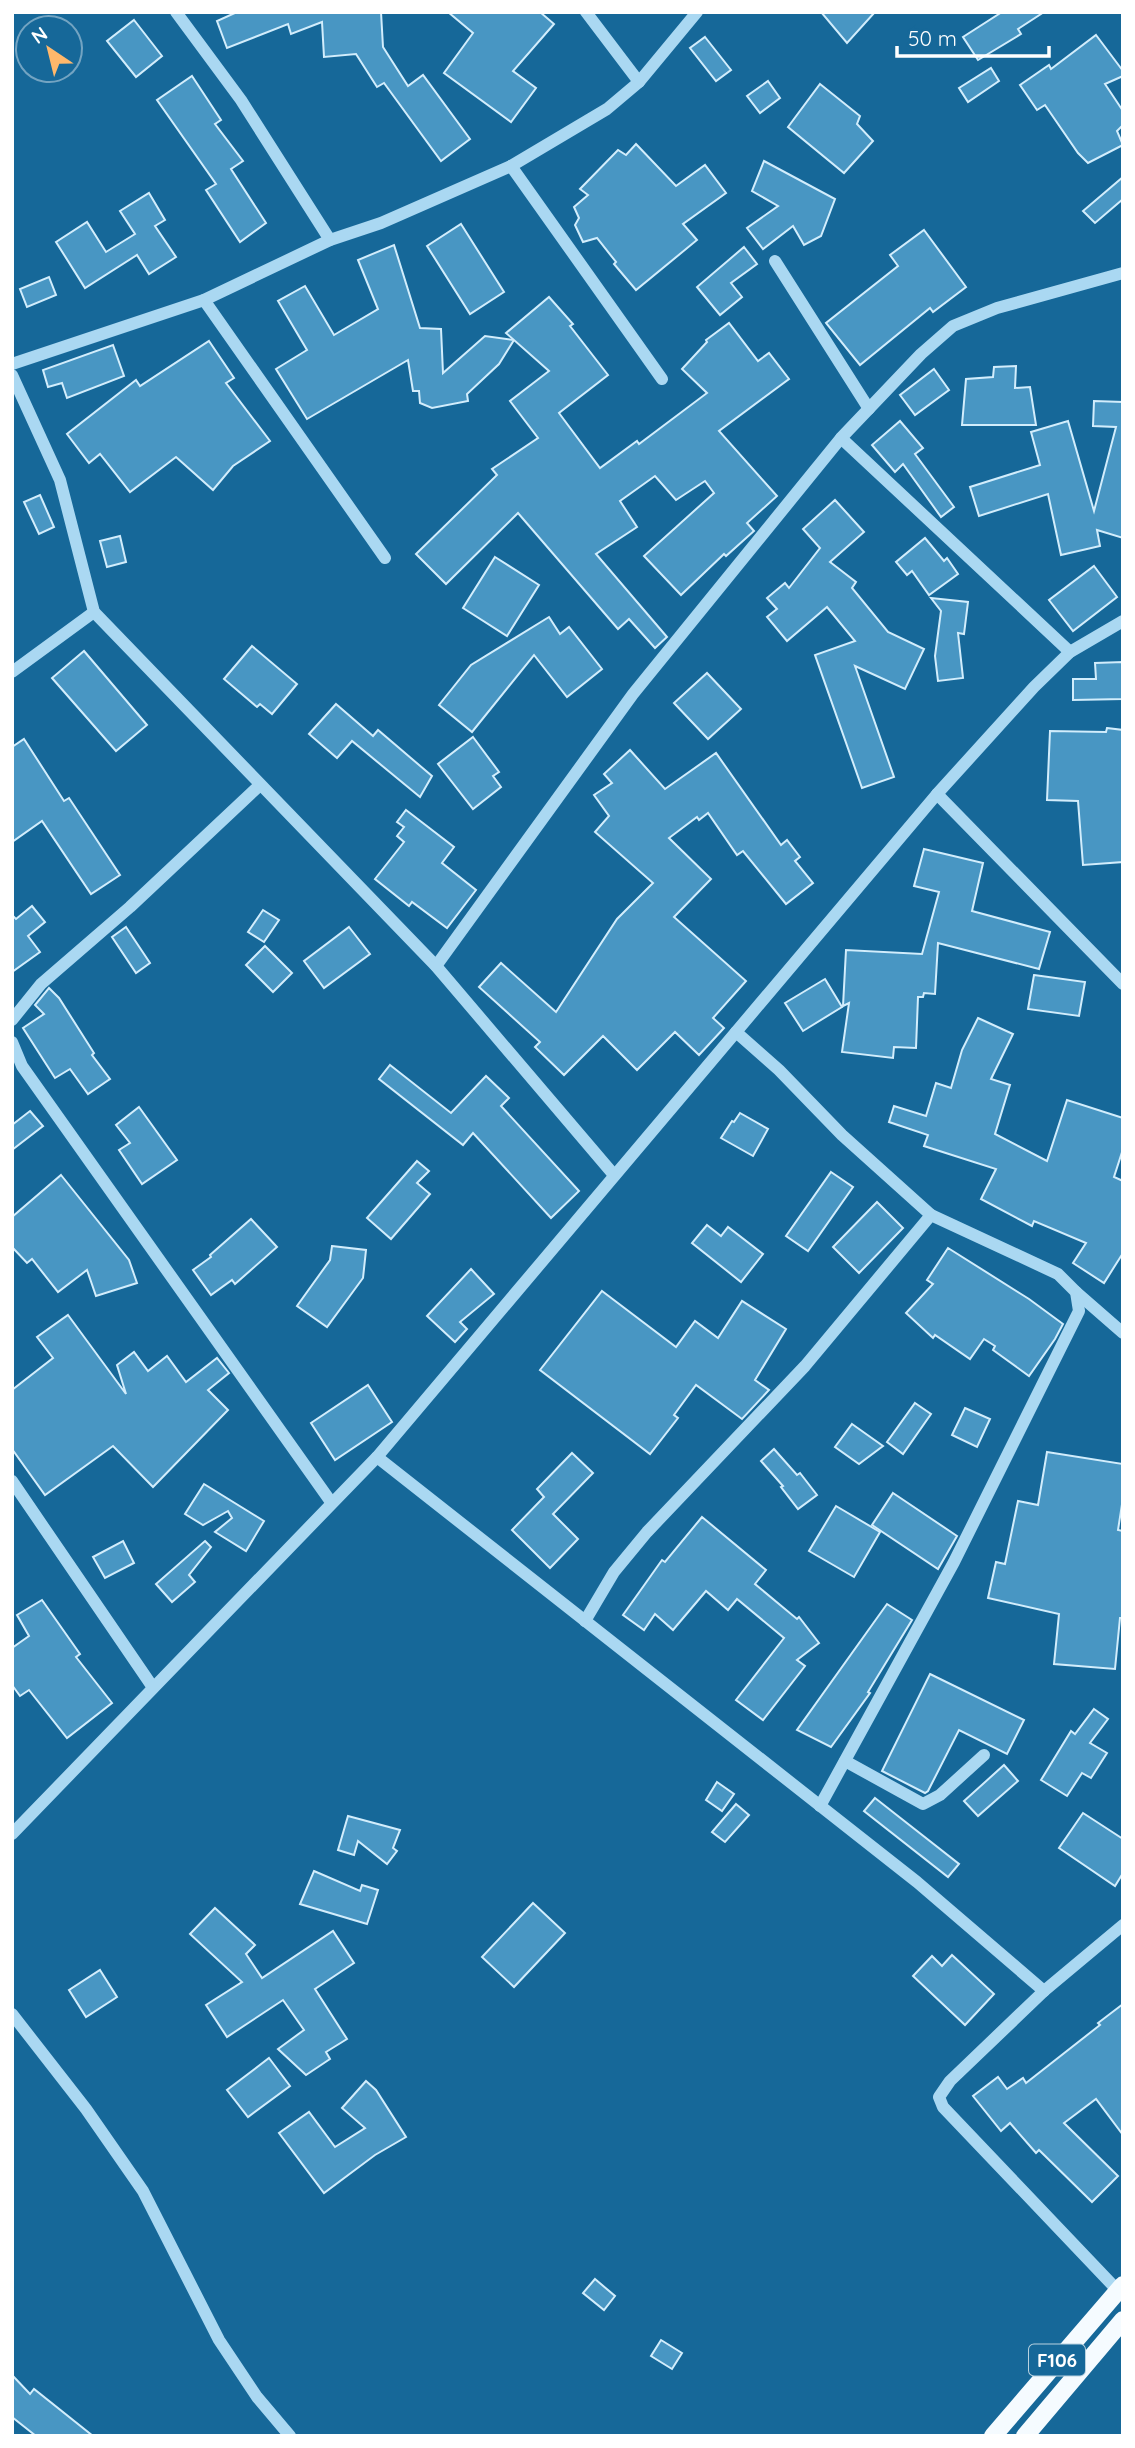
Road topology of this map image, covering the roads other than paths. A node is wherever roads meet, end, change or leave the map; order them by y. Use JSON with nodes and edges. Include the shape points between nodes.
{"nodes":[{"id":1,"x":176,"y":12,"type":"edge"},
{"id":2,"x":586,"y":12,"type":"edge"},
{"id":3,"x":697,"y":12,"type":"edge"},
{"id":4,"x":639,"y":82,"type":"junction"},
{"id":5,"x":511,"y":166,"type":"junction"},
{"id":6,"x":330,"y":240,"type":"junction"},
{"id":7,"x":775,"y":261,"type":"dead end"},
{"id":8,"x":1123,"y":272,"type":"edge"},
{"id":9,"x":204,"y":300,"type":"junction"},
{"id":10,"x":12,"y":364,"type":"edge"},
{"id":11,"x":12,"y":375,"type":"edge"},
{"id":12,"x":662,"y":379,"type":"dead end"},
{"id":13,"x":869,"y":409,"type":"junction"},
{"id":14,"x":841,"y":438,"type":"junction"},
{"id":15,"x":385,"y":558,"type":"dead end"},
{"id":16,"x":94,"y":612,"type":"junction"},
{"id":17,"x":1123,"y":621,"type":"edge"},
{"id":18,"x":1070,"y":652,"type":"junction"},
{"id":19,"x":12,"y":672,"type":"edge"},
{"id":20,"x":260,"y":785,"type":"junction"},
{"id":21,"x":937,"y":794,"type":"junction"},
{"id":22,"x":436,"y":966,"type":"junction"},
{"id":23,"x":1122,"y":982,"type":"edge"},
{"id":24,"x":12,"y":1020,"type":"edge"},
{"id":25,"x":736,"y":1032,"type":"junction"},
{"id":26,"x":12,"y":1042,"type":"edge"},
{"id":27,"x":614,"y":1175,"type":"junction"},
{"id":28,"x":931,"y":1215,"type":"junction"},
{"id":29,"x":1076,"y":1292,"type":"junction"},
{"id":30,"x":1123,"y":1333,"type":"edge"},
{"id":31,"x":377,"y":1457,"type":"junction"},
{"id":32,"x":12,"y":1481,"type":"edge"},
{"id":33,"x":331,"y":1502,"type":"junction"},
{"id":34,"x":585,"y":1621,"type":"junction"},
{"id":35,"x":152,"y":1686,"type":"junction"},
{"id":36,"x":984,"y":1755,"type":"dead end"},
{"id":37,"x":845,"y":1761,"type":"junction"},
{"id":38,"x":820,"y":1806,"type":"junction"},
{"id":39,"x":12,"y":1834,"type":"edge"},
{"id":40,"x":1123,"y":1925,"type":"edge"},
{"id":41,"x":1044,"y":1991,"type":"junction"},
{"id":42,"x":12,"y":2014,"type":"edge"},
{"id":43,"x":1121,"y":2290,"type":"edge"},
{"id":44,"x":1123,"y":2320,"type":"edge"},
{"id":45,"x":290,"y":2436,"type":"edge"},
{"id":46,"x":993,"y":2436,"type":"edge"},
{"id":47,"x":1025,"y":2436,"type":"edge"}],
"edges":[{"from":1,"to":6,"type":"street","via":[[241,100]]},
{"from":2,"to":4,"type":"street"},
{"from":3,"to":4,"type":"street"},
{"from":4,"to":5,"type":"street","via":[[607,109]]},
{"from":5,"to":6,"type":"street","via":[[381,223]]},
{"from":5,"to":12,"type":"street"},
{"from":6,"to":9,"type":"street"},
{"from":7,"to":13,"type":"street"},
{"from":8,"to":13,"type":"street","via":[[997,308],[953,326]]},
{"from":9,"to":10,"type":"street"},
{"from":9,"to":15,"type":"street"},
{"from":11,"to":16,"type":"street","via":[[60,480]]},
{"from":13,"to":14,"type":"street"},
{"from":14,"to":18,"type":"street"},
{"from":14,"to":22,"type":"street","via":[[633,694]]},
{"from":16,"to":19,"type":"street"},
{"from":16,"to":20,"type":"street"},
{"from":17,"to":18,"type":"street"},
{"from":18,"to":21,"type":"street"},
{"from":20,"to":22,"type":"street"},
{"from":20,"to":24,"type":"street","via":[[41,984]]},
{"from":21,"to":23,"type":"street"},
{"from":21,"to":25,"type":"street"},
{"from":22,"to":27,"type":"street"},
{"from":25,"to":27,"type":"street"},
{"from":25,"to":28,"type":"street"},
{"from":26,"to":33,"type":"street","via":[[22,1066]]},
{"from":27,"to":31,"type":"street"},
{"from":28,"to":29,"type":"street","via":[[1058,1274]]},
{"from":28,"to":34,"type":"street","via":[[805,1366],[648,1532],[614,1572]]},
{"from":29,"to":30,"type":"street"},
{"from":29,"to":37,"type":"street","via":[[1079,1311],[954,1562]]},
{"from":31,"to":33,"type":"street"},
{"from":31,"to":34,"type":"street"},
{"from":32,"to":35,"type":"street"},
{"from":33,"to":35,"type":"street"},
{"from":34,"to":38,"type":"street"},
{"from":35,"to":39,"type":"street"},
{"from":36,"to":37,"type":"street","via":[[940,1795],[923,1804]]},
{"from":37,"to":38,"type":"street"},
{"from":38,"to":41,"type":"street"},
{"from":40,"to":41,"type":"street"},
{"from":41,"to":43,"type":"street","via":[[939,2097],[943,2107]]},
{"from":42,"to":45,"type":"street","via":[[143,2191],[219,2340]]},
{"from":43,"to":46,"type":"main road","number":"F106"},
{"from":44,"to":47,"type":"main road","number":"F106"}]}
